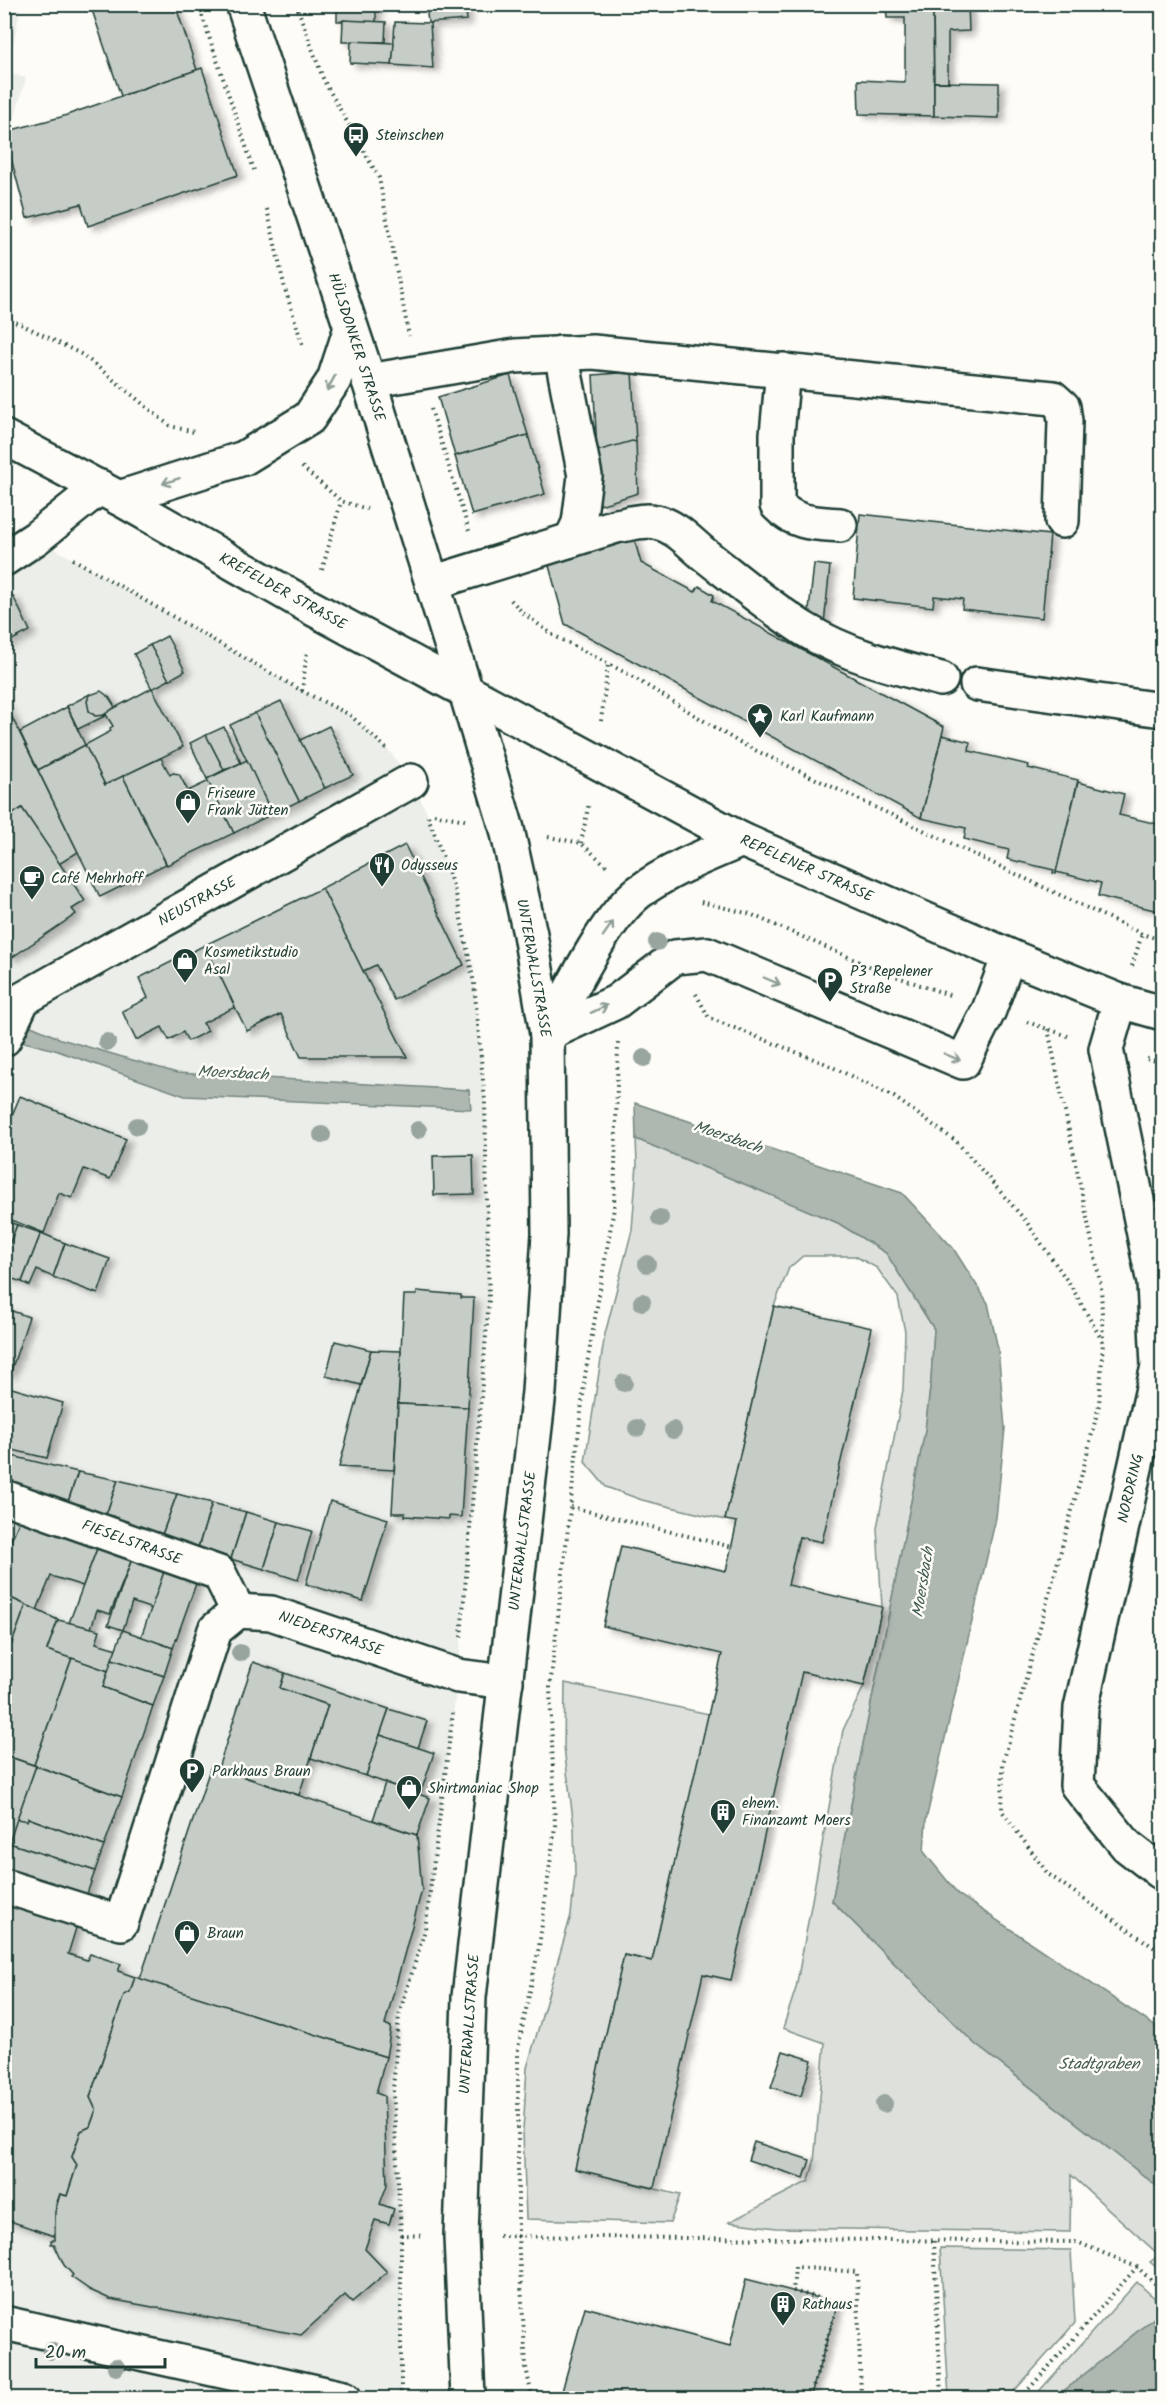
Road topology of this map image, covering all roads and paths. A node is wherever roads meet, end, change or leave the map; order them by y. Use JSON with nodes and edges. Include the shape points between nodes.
{"nodes":[{"id":1,"x":198,"y":4,"type":"edge"},
{"id":2,"x":243,"y":4,"type":"edge"},
{"id":3,"x":296,"y":4,"type":"edge"},
{"id":4,"x":257,"y":180,"type":"dead end"},
{"id":5,"x":265,"y":202,"type":"dead end"},
{"id":6,"x":4,"y":318,"type":"edge"},
{"id":7,"x":351,"y":328,"type":"junction"},
{"id":8,"x":302,"y":354,"type":"dead end"},
{"id":9,"x":561,"y":354,"type":"junction"},
{"id":10,"x":783,"y":370,"type":"junction"},
{"id":11,"x":420,"y":372,"type":"junction"},
{"id":12,"x":369,"y":381,"type":"junction"},
{"id":13,"x":202,"y":433,"type":"dead end"},
{"id":14,"x":4,"y":437,"type":"edge"},
{"id":15,"x":110,"y":492,"type":"junction"},
{"id":16,"x":1062,"y":520,"type":"dead end"},
{"id":17,"x":840,"y":525,"type":"dead end"},
{"id":18,"x":36,"y":538,"type":"junction"},
{"id":19,"x":571,"y":540,"type":"junction"},
{"id":20,"x":4,"y":559,"type":"edge"},
{"id":21,"x":482,"y":567,"type":"junction"},
{"id":22,"x":432,"y":583,"type":"junction"},
{"id":23,"x":941,"y":680,"type":"dead end"},
{"id":24,"x":977,"y":684,"type":"dead end"},
{"id":25,"x":466,"y":692,"type":"junction"},
{"id":26,"x":1162,"y":710,"type":"edge"},
{"id":27,"x":411,"y":781,"type":"joint"},
{"id":28,"x":427,"y":813,"type":"dead end"},
{"id":29,"x":742,"y":840,"type":"junction"},
{"id":30,"x":697,"y":902,"type":"dead end"},
{"id":31,"x":1162,"y":940,"type":"edge"},
{"id":32,"x":1009,"y":956,"type":"junction"},
{"id":33,"x":675,"y":957,"type":"junction"},
{"id":34,"x":1120,"y":1000,"type":"junction"},
{"id":35,"x":989,"y":1010,"type":"junction"},
{"id":36,"x":1162,"y":1012,"type":"edge"},
{"id":37,"x":1048,"y":1029,"type":"junction"},
{"id":38,"x":4,"y":1039,"type":"edge"},
{"id":39,"x":547,"y":1044,"type":"junction"},
{"id":40,"x":1106,"y":1049,"type":"junction"},
{"id":41,"x":619,"y":1059,"type":"dead end"},
{"id":42,"x":1162,"y":1062,"type":"edge"},
{"id":43,"x":1103,"y":1342,"type":"junction"},
{"id":44,"x":4,"y":1497,"type":"edge"},
{"id":45,"x":571,"y":1507,"type":"junction"},
{"id":46,"x":732,"y":1547,"type":"dead end"},
{"id":47,"x":238,"y":1611,"type":"junction"},
{"id":48,"x":458,"y":1676,"type":"junction"},
{"id":49,"x":506,"y":1682,"type":"junction"},
{"id":50,"x":1162,"y":1873,"type":"edge"},
{"id":51,"x":4,"y":1886,"type":"edge"},
{"id":52,"x":1162,"y":1953,"type":"edge"},
{"id":53,"x":518,"y":2236,"type":"junction"},
{"id":54,"x":933,"y":2241,"type":"junction"},
{"id":55,"x":1137,"y":2267,"type":"junction"},
{"id":56,"x":1162,"y":2290,"type":"edge"},
{"id":57,"x":4,"y":2323,"type":"edge"},
{"id":58,"x":344,"y":2398,"type":"edge"},
{"id":59,"x":401,"y":2398,"type":"edge"},
{"id":60,"x":468,"y":2398,"type":"edge"},
{"id":61,"x":531,"y":2398,"type":"edge"},
{"id":62,"x":810,"y":2398,"type":"edge"},
{"id":63,"x":861,"y":2398,"type":"edge"},
{"id":64,"x":941,"y":2398,"type":"edge"},
{"id":65,"x":1021,"y":2398,"type":"edge"}],
"edges":[{"from":1,"to":4,"type":"path"},
{"from":2,"to":7,"type":"main road","name":"HÜLSDONKER STRASSE"},
{"from":3,"to":11,"type":"path","via":[[324,81],[379,178],[411,344]]},
{"from":5,"to":8,"type":"path","via":[[285,289],[303,345]]},
{"from":6,"to":13,"type":"path","via":[[83,355],[170,426]]},
{"from":7,"to":12,"type":"main road","name":"HÜLSDONKER STRASSE"},
{"from":7,"to":15,"type":"main road","one_way":true,"via":[[334,380],[309,418],[244,458]]},
{"from":9,"to":10,"type":"main road","via":[[593,352]]},
{"from":9,"to":11,"type":"main road","via":[[515,356]]},
{"from":9,"to":19,"type":"main road","via":[[585,476],[579,523]]},
{"from":10,"to":16,"type":"main road","via":[[1058,400],[1065,421]]},
{"from":10,"to":17,"type":"main road","via":[[776,458],[777,505],[786,515],[800,520]]},
{"from":11,"to":12,"type":"main road"},
{"from":11,"to":21,"type":"path"},
{"from":12,"to":22,"type":"main road","name":"HÜLSDONKER STRASSE"},
{"from":14,"to":15,"type":"main road","name":"KREFELDER STRASSE"},
{"from":15,"to":18,"type":"main road"},
{"from":15,"to":25,"type":"main road","name":"KREFELDER STRASSE"},
{"from":18,"to":20,"type":"main road"},
{"from":18,"to":27,"type":"path","via":[[302,691],[351,715],[391,753]]},
{"from":19,"to":21,"type":"main road"},
{"from":19,"to":23,"type":"main road","via":[[642,521],[666,525],[803,629],[874,662]]},
{"from":21,"to":22,"type":"main road"},
{"from":21,"to":31,"type":"path","via":[[524,613],[553,635],[628,674],[740,742]]},
{"from":22,"to":25,"type":"main road","name":"HÜLSDONKER STRASSE"},
{"from":24,"to":26,"type":"main road"},
{"from":25,"to":29,"type":"main road","name":"REPELENER STRASSE"},
{"from":25,"to":39,"type":"main road","name":"UNTERWALLSTRASSE","via":[[507,828],[530,934]]},
{"from":27,"to":38,"type":"main road","name":"NEUSTRASSE","via":[[22,999]]},
{"from":28,"to":48,"type":"path","via":[[456,894],[474,982],[485,1101],[489,1300]]},
{"from":29,"to":32,"type":"main road","name":"REPELENER STRASSE"},
{"from":39,"to":29,"type":"main road","one_way":true,"via":[[608,927],[638,893],[689,862]]},
{"from":30,"to":35,"type":"path","via":[[750,914],[878,970]]},
{"from":32,"to":34,"type":"main road","name":"REPELENER STRASSE"},
{"from":32,"to":35,"type":"main road"},
{"from":33,"to":35,"type":"main road","one_way":true,"via":[[707,954],[963,1062]]},
{"from":39,"to":33,"type":"main road","one_way":true,"via":[[616,1002]]},
{"from":33,"to":43,"type":"path","via":[[709,1018],[874,1087],[957,1142],[1025,1220],[1071,1286]]},
{"from":34,"to":36,"type":"main road","name":"REPELENER STRASSE"},
{"from":34,"to":40,"type":"main road","name":"NORDRING"},
{"from":35,"to":37,"type":"path"},
{"from":37,"to":40,"type":"path"},
{"from":37,"to":43,"type":"path","via":[[1101,1286]]},
{"from":39,"to":49,"type":"main road","name":"UNTERWALLSTRASSE","via":[[549,1234],[539,1392]]},
{"from":40,"to":42,"type":"path"},
{"from":40,"to":50,"type":"main road","name":"NORDRING","via":[[1154,1283],[1158,1366],[1080,1708],[1077,1785],[1127,1846]]},
{"from":41,"to":45,"type":"path","via":[[614,1208],[585,1377]]},
{"from":43,"to":52,"type":"path","via":[[1099,1405],[1003,1763],[1002,1810],[1048,1874]]},
{"from":44,"to":47,"type":"main road","name":"FIESELSTRASSE","via":[[219,1573]]},
{"from":45,"to":46,"type":"path"},
{"from":45,"to":53,"type":"path","via":[[550,1688],[555,1826],[538,1947],[518,2048]]},
{"from":47,"to":48,"type":"main road","name":"NIEDERSTRASSE","via":[[271,1613]]},
{"from":47,"to":51,"type":"main road","via":[[215,1630],[121,1923]]},
{"from":48,"to":49,"type":"main road","name":"NIEDERSTRASSE"},
{"from":48,"to":59,"type":"path","via":[[425,1930],[399,2015],[393,2090],[401,2235]]},
{"from":49,"to":60,"type":"main road","name":"UNTERWALLSTRASSE","via":[[466,2050],[461,2237]]},
{"from":53,"to":54,"type":"path"},
{"from":53,"to":61,"type":"path"},
{"from":54,"to":55,"type":"path","via":[[1077,2242]]},
{"from":54,"to":64,"type":"path"},
{"from":55,"to":56,"type":"path"},
{"from":55,"to":65,"type":"path"},
{"from":57,"to":58,"type":"main road"},
{"from":62,"to":63,"type":"path","via":[[838,2303],[793,2291],[795,2267],[857,2272]]}]}
